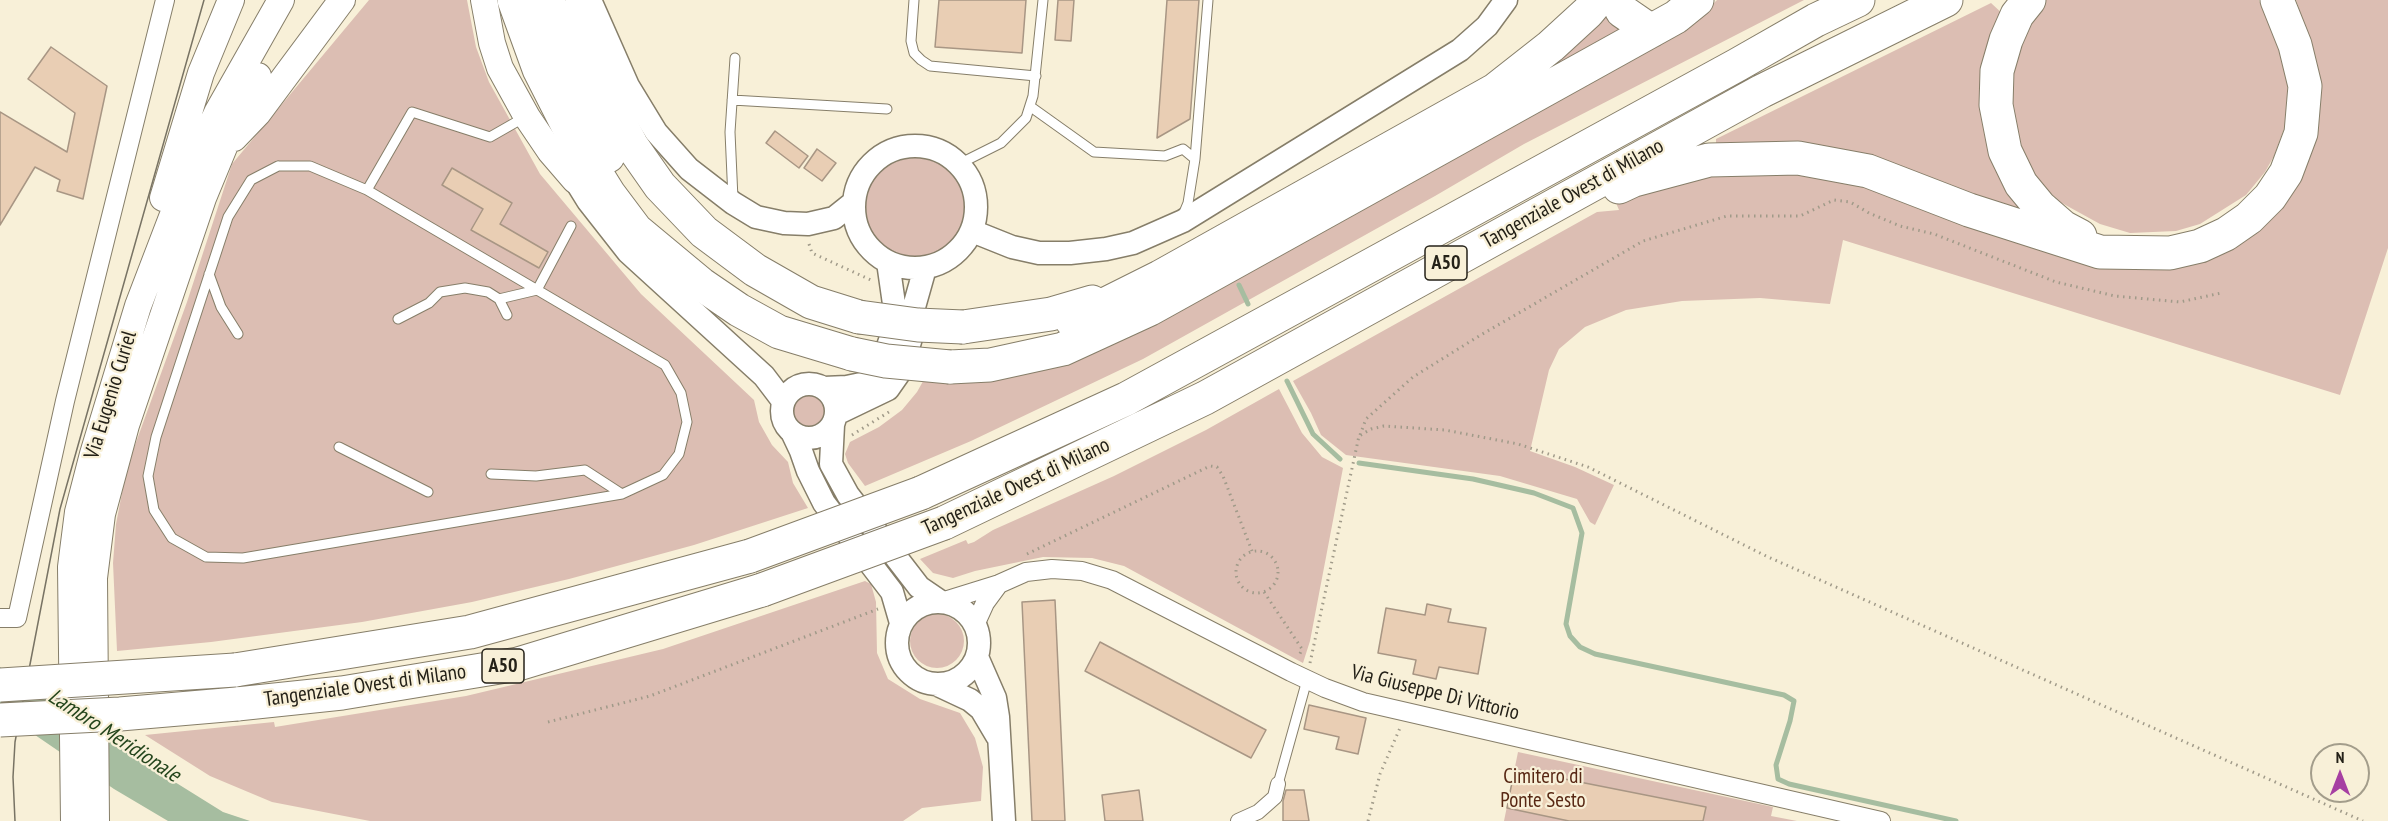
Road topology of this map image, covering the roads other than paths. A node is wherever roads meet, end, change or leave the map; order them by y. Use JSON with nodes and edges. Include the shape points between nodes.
{"nodes":[{"id":1,"x":165,"y":0,"type":"edge"},
{"id":2,"x":231,"y":0,"type":"edge"},
{"id":3,"x":282,"y":0,"type":"edge"},
{"id":4,"x":301,"y":0,"type":"edge"},
{"id":5,"x":342,"y":0,"type":"edge"},
{"id":6,"x":484,"y":0,"type":"edge"},
{"id":7,"x":500,"y":0,"type":"edge"},
{"id":8,"x":514,"y":0,"type":"edge"},
{"id":9,"x":548,"y":0,"type":"edge"},
{"id":10,"x":582,"y":0,"type":"edge"},
{"id":11,"x":590,"y":0,"type":"edge"},
{"id":12,"x":914,"y":0,"type":"edge"},
{"id":13,"x":1043,"y":0,"type":"edge"},
{"id":14,"x":1208,"y":0,"type":"edge"},
{"id":15,"x":1506,"y":0,"type":"edge"},
{"id":16,"x":1598,"y":0,"type":"edge"},
{"id":17,"x":1617,"y":0,"type":"edge"},
{"id":18,"x":1697,"y":0,"type":"edge"},
{"id":19,"x":1858,"y":0,"type":"edge"},
{"id":20,"x":1946,"y":0,"type":"edge"},
{"id":21,"x":2029,"y":0,"type":"edge"},
{"id":22,"x":2277,"y":0,"type":"edge"},
{"id":23,"x":1828,"y":10,"type":"edge"},
{"id":24,"x":1651,"y":31,"type":"junction"},
{"id":25,"x":735,"y":58,"type":"dead end"},
{"id":26,"x":1036,"y":76,"type":"junction"},
{"id":27,"x":732,"y":100,"type":"junction"},
{"id":28,"x":1031,"y":107,"type":"junction"},
{"id":29,"x":887,"y":109,"type":"dead end"},
{"id":30,"x":532,"y":113,"type":"junction"},
{"id":31,"x":225,"y":146,"type":"junction"},
{"id":32,"x":1195,"y":159,"type":"junction"},
{"id":33,"x":959,"y":164,"type":"junction"},
{"id":34,"x":575,"y":180,"type":"joint"},
{"id":35,"x":367,"y":190,"type":"junction"},
{"id":36,"x":854,"y":202,"type":"junction"},
{"id":37,"x":733,"y":203,"type":"junction"},
{"id":38,"x":1180,"y":222,"type":"junction"},
{"id":39,"x":572,"y":226,"type":"dead end"},
{"id":40,"x":972,"y":231,"type":"junction"},
{"id":41,"x":1468,"y":251,"type":"junction"},
{"id":42,"x":2139,"y":253,"type":"junction"},
{"id":43,"x":888,"y":262,"type":"junction"},
{"id":44,"x":926,"y":268,"type":"junction"},
{"id":45,"x":209,"y":274,"type":"junction"},
{"id":46,"x":537,"y":290,"type":"junction"},
{"id":47,"x":499,"y":299,"type":"junction"},
{"id":48,"x":138,"y":306,"type":"junction"},
{"id":49,"x":507,"y":315,"type":"dead end"},
{"id":50,"x":398,"y":320,"type":"dead end"},
{"id":51,"x":237,"y":334,"type":"dead end"},
{"id":52,"x":856,"y":336,"type":"junction"},
{"id":53,"x":958,"y":347,"type":"junction"},
{"id":54,"x":824,"y":388,"type":"junction"},
{"id":55,"x":783,"y":401,"type":"junction"},
{"id":56,"x":834,"y":419,"type":"junction"},
{"id":57,"x":792,"y":432,"type":"junction"},
{"id":58,"x":339,"y":447,"type":"dead end"},
{"id":59,"x":491,"y":474,"type":"dead end"},
{"id":60,"x":428,"y":492,"type":"dead end"},
{"id":61,"x":622,"y":494,"type":"junction"},
{"id":62,"x":999,"y":584,"type":"junction"},
{"id":63,"x":941,"y":602,"type":"junction"},
{"id":64,"x":0,"y":618,"type":"edge"},
{"id":65,"x":901,"y":623,"type":"junction"},
{"id":66,"x":975,"y":625,"type":"junction"},
{"id":67,"x":82,"y":639,"type":"junction"},
{"id":68,"x":977,"y":657,"type":"junction"},
{"id":69,"x":1299,"y":676,"type":"junction"},
{"id":70,"x":0,"y":685,"type":"edge"},
{"id":71,"x":938,"y":685,"type":"junction"},
{"id":72,"x":0,"y":720,"type":"edge"},
{"id":73,"x":999,"y":740,"type":"junction"},
{"id":74,"x":1278,"y":784,"type":"joint"},
{"id":75,"x":74,"y":821,"type":"edge"},
{"id":76,"x":96,"y":821,"type":"edge"},
{"id":77,"x":1004,"y":821,"type":"edge"},
{"id":78,"x":1238,"y":821,"type":"edge"},
{"id":79,"x":1881,"y":821,"type":"edge"}],
"edges":[{"from":1,"to":64,"type":"street","via":[[65,401],[17,618]]},
{"from":2,"to":48,"type":"main road","via":[[201,73],[150,246]]},
{"from":3,"to":48,"type":"main road","name":"Via Eugenio Curiel","via":[[217,113],[189,173]]},
{"from":4,"to":31,"type":"main road","name":"Via Eugenio Curiel","via":[[247,96]]},
{"from":5,"to":31,"type":"main road","via":[[258,114]]},
{"from":6,"to":30,"type":"main road","via":[[500,68]]},
{"from":7,"to":30,"type":"main road","via":[[507,42]]},
{"from":8,"to":52,"type":"highway","via":[[539,69],[573,136],[636,230],[701,284],[779,333]]},
{"from":9,"to":52,"type":"highway","via":[[570,73],[602,147],[626,185],[654,216],[714,269],[765,302],[822,327]]},
{"from":10,"to":52,"type":"highway","via":[[587,40],[606,96],[632,146],[660,186],[704,232]]},
{"from":11,"to":37,"type":"street","via":[[628,86],[656,132],[689,169]]},
{"from":12,"to":26,"type":"lane","via":[[910,41],[914,53],[930,66]]},
{"from":13,"to":26,"type":"lane"},
{"from":14,"to":32,"type":"lane"},
{"from":15,"to":38,"type":"street","via":[[1487,26],[1460,50]]},
{"from":16,"to":53,"type":"highway","via":[[1551,46],[1495,90],[1160,277],[1131,291]]},
{"from":17,"to":24,"type":"highway","via":[[1622,11]]},
{"from":18,"to":24,"type":"highway"},
{"from":19,"to":23,"type":"highway","name":"Tangenziale Ovest di Milano","number":"A50"},
{"from":20,"to":41,"type":"highway","name":"Tangenziale Ovest di Milano","number":"A50","via":[[1762,91]]},
{"from":21,"to":42,"type":"highway","via":[[2017,15],[1997,71],[1996,105],[2005,152],[2021,184],[2063,227],[2093,243]]},
{"from":22,"to":42,"type":"highway","via":[[2295,45],[2305,86],[2301,133],[2286,173],[2270,198],[2226,234],[2200,246],[2170,253]]},
{"from":23,"to":70,"type":"highway","name":"Tangenziale Ovest di Milano","number":"A50","bridge":true,"via":[[1716,77],[1126,399],[921,493],[750,556],[470,632],[235,670]]},
{"from":24,"to":53,"type":"highway","via":[[1150,309],[1063,349],[990,365]]},
{"from":25,"to":27,"type":"lane"},
{"from":26,"to":28,"type":"lane"},
{"from":27,"to":29,"type":"lane"},
{"from":27,"to":37,"type":"lane"},
{"from":28,"to":32,"type":"lane","via":[[1094,152],[1165,156],[1183,149]]},
{"from":28,"to":33,"type":"lane","via":[[1026,118],[1001,143]]},
{"from":30,"to":34,"type":"main road","via":[[550,151]]},
{"from":30,"to":35,"type":"lane","via":[[490,137],[412,112]]},
{"from":31,"to":67,"type":"main road","name":"Via Eugenio Curiel","via":[[203,198],[113,469]]},
{"from":32,"to":38,"type":"lane","via":[[1188,203]]},
{"from":33,"to":36,"type":"street","via":[[924,147],[886,153],[864,174]]},
{"from":33,"to":40,"type":"street","via":[[976,195]]},
{"from":34,"to":55,"type":"street","via":[[628,252],[764,376]]},
{"from":35,"to":45,"type":"lane","via":[[310,166],[278,166],[251,180],[228,217]]},
{"from":35,"to":46,"type":"lane"},
{"from":36,"to":37,"type":"street","via":[[834,218],[808,224],[756,217]]},
{"from":36,"to":43,"type":"street","via":[[855,221],[862,238]]},
{"from":38,"to":40,"type":"street","via":[[1133,243],[1070,253],[1039,253],[1012,247]]},
{"from":39,"to":46,"type":"lane"},
{"from":40,"to":44,"type":"street","via":[[961,248],[945,261]]},
{"from":41,"to":42,"type":"highway","via":[[1634,180],[1709,160],[1798,158],[1868,171],[1969,210],[2100,252]]},
{"from":41,"to":72,"type":"highway","name":"Tangenziale Ovest di Milano","number":"A50","bridge":true,"via":[[1205,398],[944,523],[762,590],[518,664],[342,693],[120,714]]},
{"from":43,"to":44,"type":"street","via":[[906,268]]},
{"from":43,"to":54,"type":"street","via":[[894,304],[893,333],[879,372],[866,383]]},
{"from":44,"to":56,"type":"street","via":[[902,369],[888,389]]},
{"from":45,"to":51,"type":"lane","via":[[220,307]]},
{"from":45,"to":61,"type":"lane","via":[[156,437],[148,476],[154,510],[172,538],[206,557],[243,558]]},
{"from":46,"to":47,"type":"lane"},
{"from":46,"to":61,"type":"lane","via":[[664,365],[681,393],[687,422],[679,454],[663,475]]},
{"from":47,"to":49,"type":"lane"},
{"from":47,"to":50,"type":"lane","via":[[488,292],[465,288],[440,292],[429,303]]},
{"from":48,"to":67,"type":"main road","name":"Via Eugenio Curiel","via":[[78,512],[71,567]]},
{"from":52,"to":53,"type":"highway","bridge":true,"via":[[886,361]]},
{"from":54,"to":55,"type":"street","via":[[801,384]]},
{"from":54,"to":56,"type":"street","via":[[834,399]]},
{"from":55,"to":57,"type":"street","via":[[782,417]]},
{"from":56,"to":57,"type":"street","via":[[827,432],[810,438]]},
{"from":56,"to":63,"type":"street","via":[[831,464],[848,495],[919,586]]},
{"from":57,"to":65,"type":"street","via":[[824,503],[883,578]]},
{"from":58,"to":60,"type":"lane"},
{"from":59,"to":61,"type":"lane","via":[[536,476],[585,470]]},
{"from":62,"to":63,"type":"street","name":"Via Giuseppe Di Vittorio"},
{"from":62,"to":66,"type":"street"},
{"from":62,"to":69,"type":"street","name":"Via Giuseppe Di Vittorio","via":[[1026,572],[1052,569],[1082,571],[1112,580]]},
{"from":63,"to":65,"type":"street","via":[[926,603],[911,611]]},
{"from":63,"to":66,"type":"street","via":[[961,609]]},
{"from":65,"to":71,"type":"street","via":[[896,651],[902,665],[911,676]]},
{"from":66,"to":68,"type":"street"},
{"from":67,"to":75,"type":"main road","name":"Via Eugenio Curiel","bridge":true},
{"from":67,"to":76,"type":"main road","name":"Via Eugenio Curiel","bridge":true},
{"from":68,"to":71,"type":"street","via":[[962,677]]},
{"from":68,"to":73,"type":"street","via":[[995,698]]},
{"from":69,"to":74,"type":"lane"},
{"from":69,"to":79,"type":"street","name":"Via Giuseppe Di Vittorio","via":[[1363,702]]},
{"from":71,"to":73,"type":"street","via":[[981,709]]},
{"from":73,"to":77,"type":"street"},
{"from":74,"to":78,"type":"street","via":[[1275,797],[1258,812]]}]}
